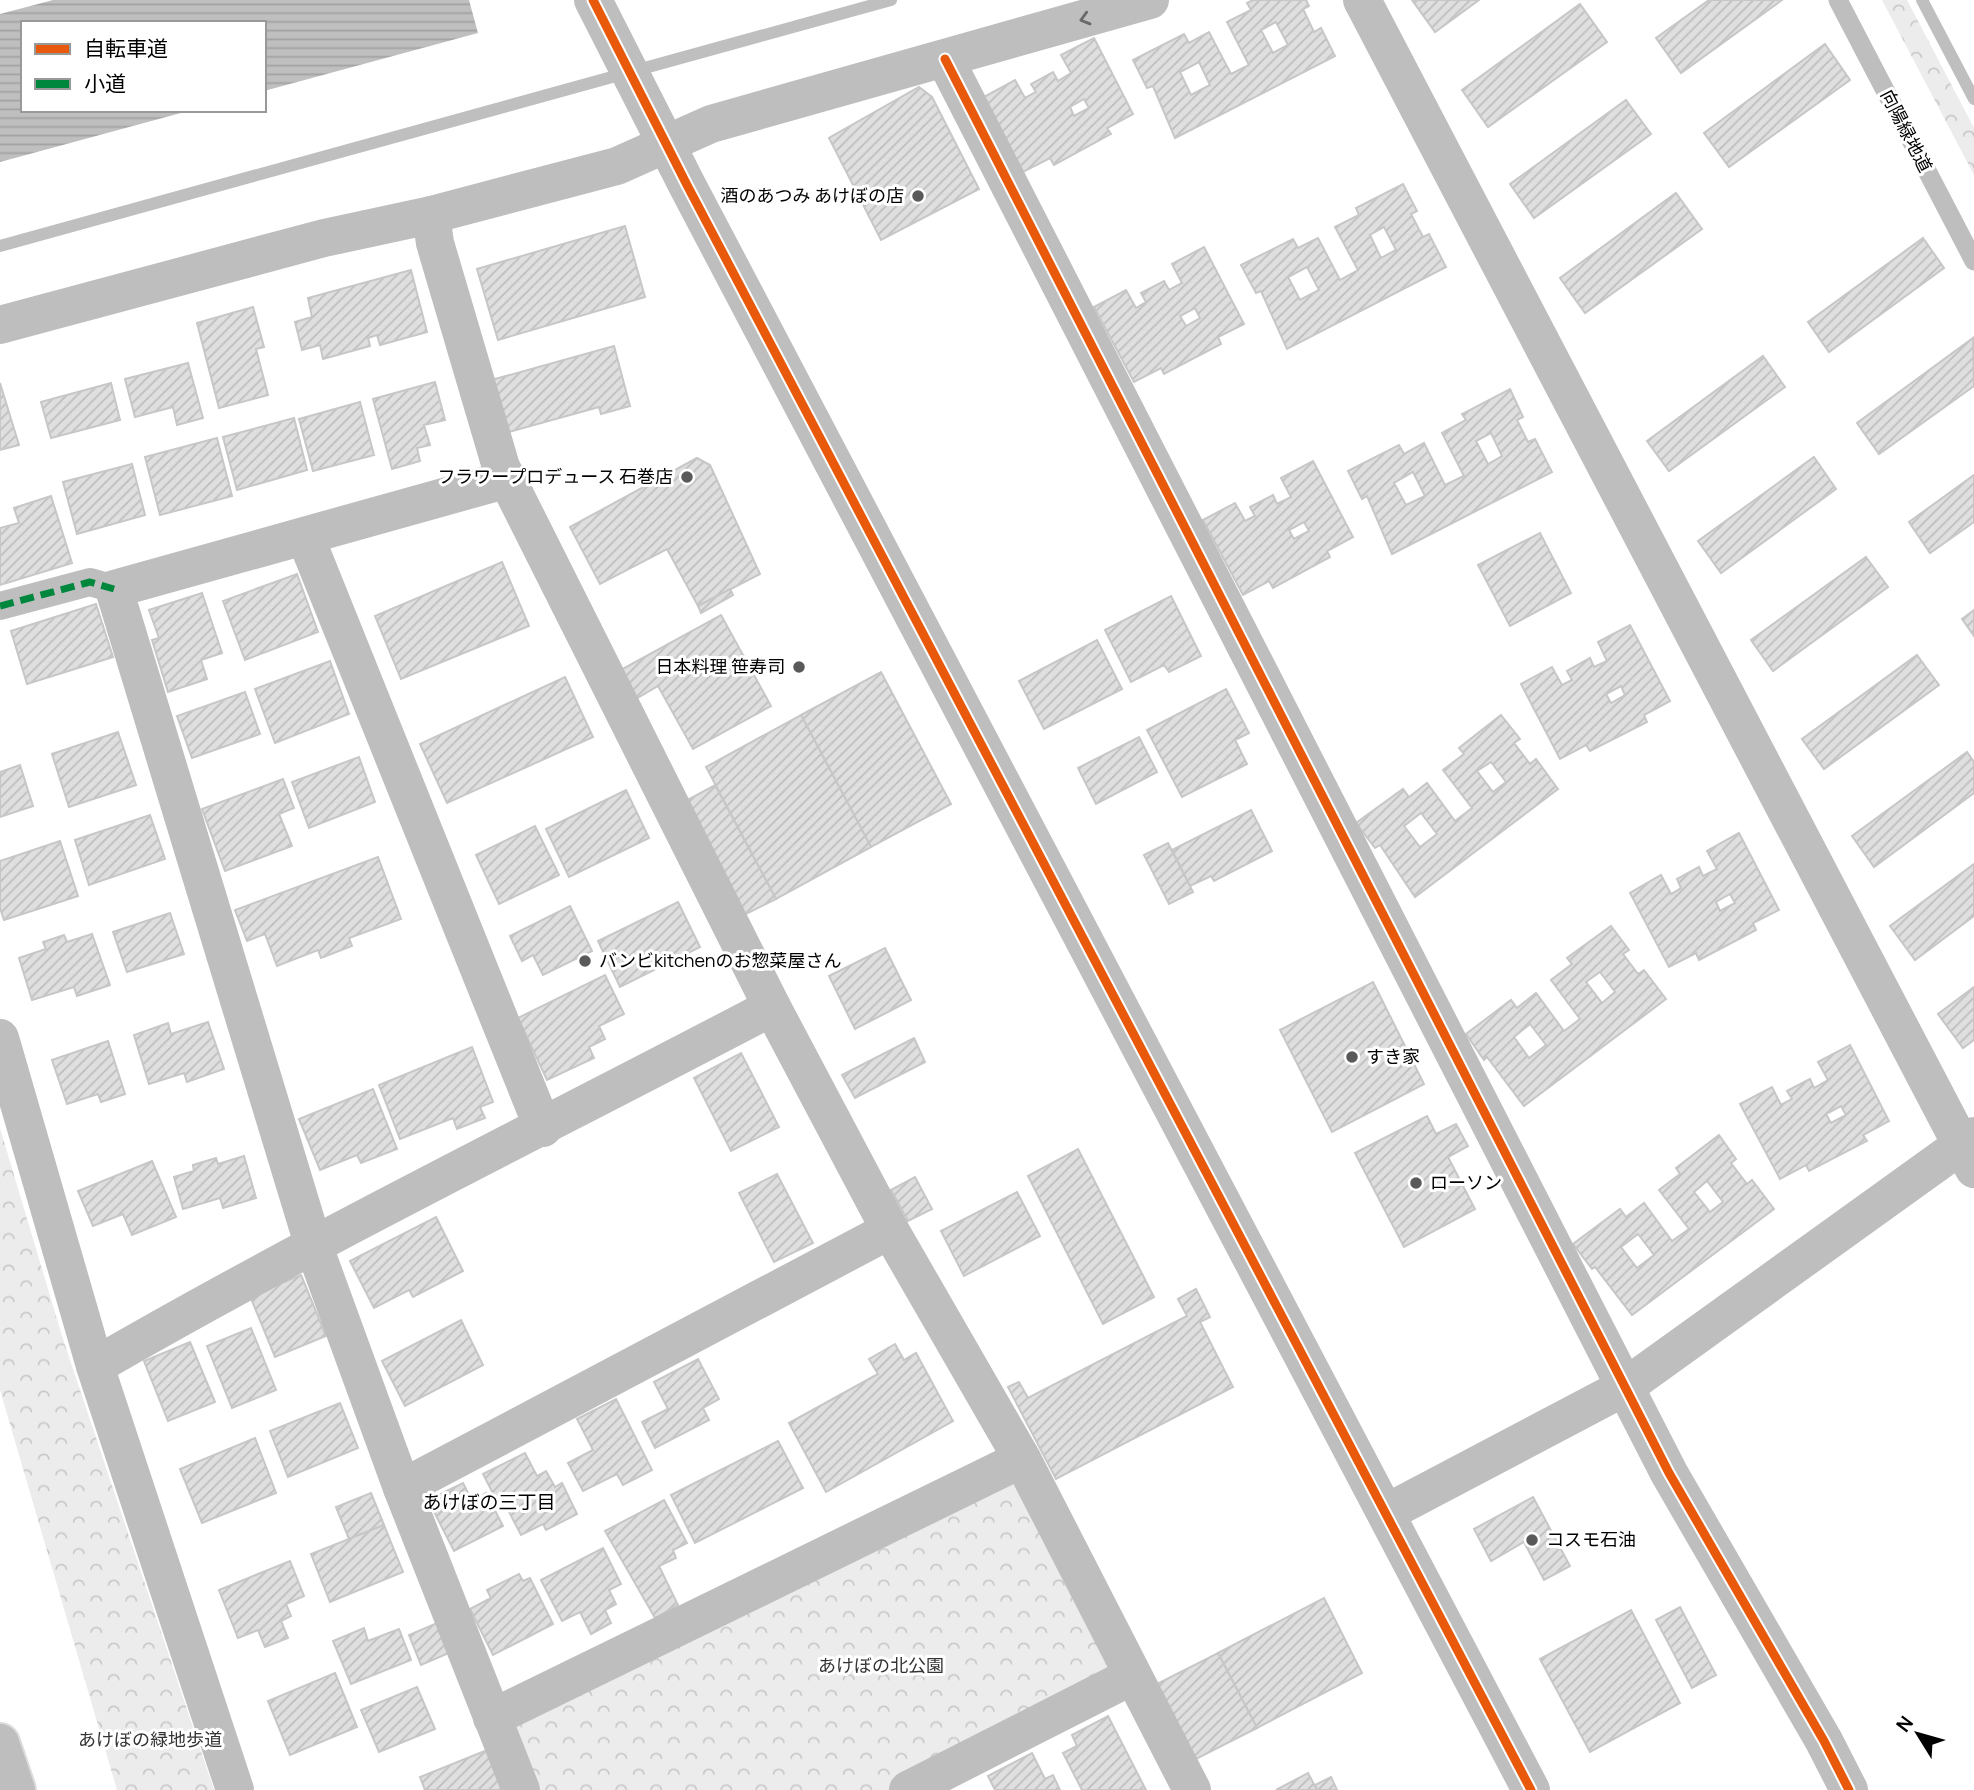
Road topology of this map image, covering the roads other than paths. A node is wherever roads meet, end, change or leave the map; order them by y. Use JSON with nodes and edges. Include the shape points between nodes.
{"nodes":[{"id":1,"x":1150,"y":0,"type":"edge"},
{"id":2,"x":1362,"y":0,"type":"edge"},
{"id":3,"x":1838,"y":0,"type":"edge"},
{"id":4,"x":602,"y":16,"type":"edge"},
{"id":5,"x":945,"y":59,"type":"junction"},
{"id":6,"x":665,"y":143,"type":"junction"},
{"id":7,"x":431,"y":215,"type":"junction"},
{"id":8,"x":1974,"y":261,"type":"edge"},
{"id":9,"x":0,"y":325,"type":"edge"},
{"id":10,"x":508,"y":479,"type":"junction"},
{"id":11,"x":305,"y":536,"type":"junction"},
{"id":12,"x":114,"y":589,"type":"junction"},
{"id":13,"x":0,"y":606,"type":"edge"},
{"id":14,"x":772,"y":1007,"type":"junction"},
{"id":15,"x":0,"y":1038,"type":"edge"},
{"id":16,"x":543,"y":1128,"type":"junction"},
{"id":17,"x":1970,"y":1150,"type":"edge"},
{"id":18,"x":890,"y":1230,"type":"junction"},
{"id":19,"x":313,"y":1244,"type":"junction"},
{"id":20,"x":95,"y":1366,"type":"junction"},
{"id":21,"x":1625,"y":1387,"type":"junction"},
{"id":22,"x":1022,"y":1459,"type":"junction"},
{"id":23,"x":402,"y":1488,"type":"junction"},
{"id":24,"x":1386,"y":1513,"type":"junction"},
{"id":25,"x":1132,"y":1676,"type":"junction"},
{"id":26,"x":492,"y":1718,"type":"junction"},
{"id":27,"x":0,"y":1743,"type":"edge"},
{"id":28,"x":16,"y":1790,"type":"edge"},
{"id":29,"x":235,"y":1790,"type":"edge"},
{"id":30,"x":521,"y":1790,"type":"edge"},
{"id":31,"x":908,"y":1790,"type":"edge"},
{"id":32,"x":1192,"y":1790,"type":"edge"},
{"id":33,"x":1531,"y":1790,"type":"edge"},
{"id":34,"x":1849,"y":1790,"type":"edge"}],
"edges":[{"from":1,"to":5,"type":"main road","one_way":true},
{"from":2,"to":17,"type":"main road"},
{"from":3,"to":8,"type":"lane","name":"向陽緑地道"},
{"from":4,"to":6,"type":"main road"},
{"from":5,"to":6,"type":"main road","via":[[710,124]]},
{"from":5,"to":21,"type":"main road"},
{"from":6,"to":7,"type":"main road","via":[[617,166]]},
{"from":6,"to":24,"type":"main road"},
{"from":7,"to":9,"type":"main road","via":[[324,238]]},
{"from":7,"to":10,"type":"main road","via":[[435,243]]},
{"from":10,"to":11,"type":"main road"},
{"from":10,"to":14,"type":"main road"},
{"from":11,"to":12,"type":"main road"},
{"from":11,"to":16,"type":"main road"},
{"from":12,"to":13,"type":"street","via":[[89,582]]},
{"from":12,"to":19,"type":"main road"},
{"from":14,"to":16,"type":"main road"},
{"from":14,"to":18,"type":"main road"},
{"from":15,"to":20,"type":"main road"},
{"from":16,"to":19,"type":"main road"},
{"from":17,"to":21,"type":"main road"},
{"from":18,"to":22,"type":"main road"},
{"from":18,"to":23,"type":"main road"},
{"from":19,"to":20,"type":"main road"},
{"from":19,"to":23,"type":"main road"},
{"from":20,"to":29,"type":"main road"},
{"from":21,"to":24,"type":"main road"},
{"from":21,"to":34,"type":"main road","via":[[1669,1474]]},
{"from":22,"to":25,"type":"main road"},
{"from":22,"to":26,"type":"main road"},
{"from":23,"to":26,"type":"main road"},
{"from":24,"to":33,"type":"main road"},
{"from":25,"to":31,"type":"main road"},
{"from":25,"to":32,"type":"main road"},
{"from":26,"to":30,"type":"main road"},
{"from":27,"to":28,"type":"main road"}]}
